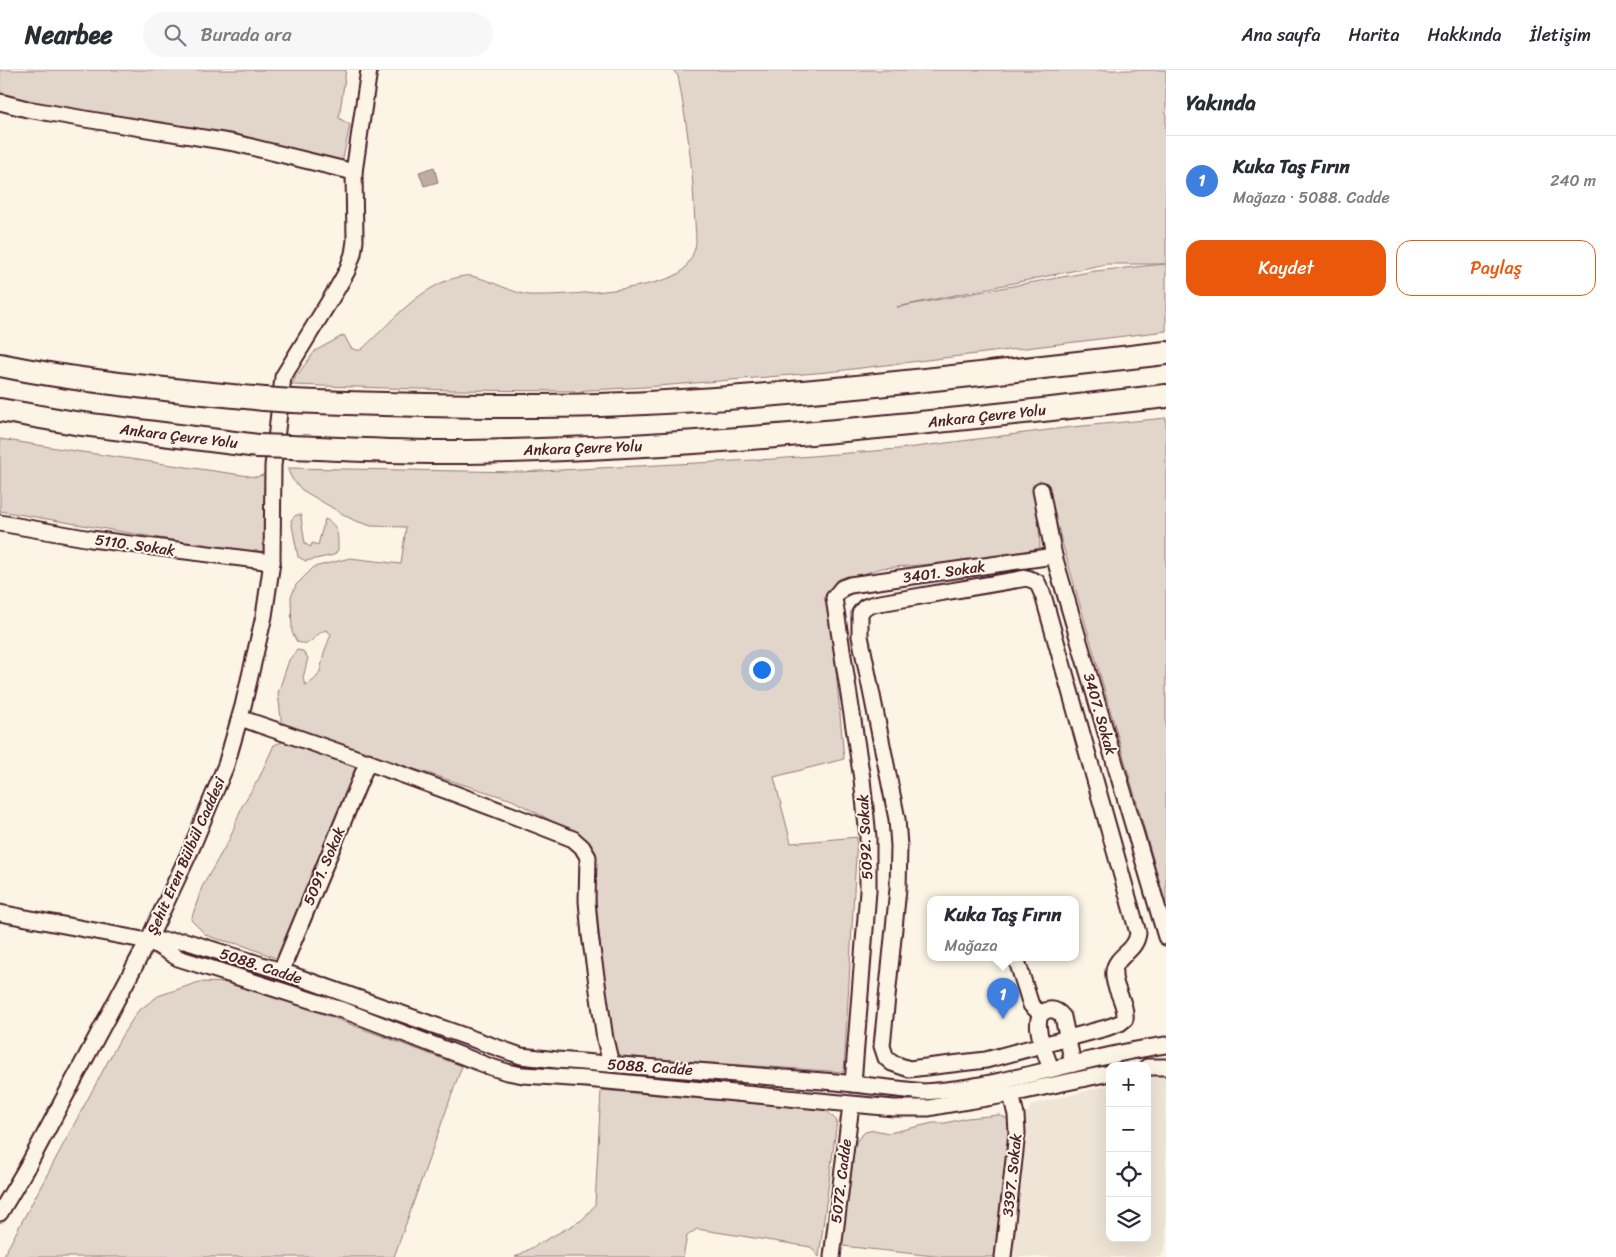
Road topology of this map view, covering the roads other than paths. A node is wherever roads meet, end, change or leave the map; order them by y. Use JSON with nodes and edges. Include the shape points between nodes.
{"nodes":[{"id":1,"x":369,"y":70,"type":"edge"},
{"id":2,"x":0,"y":102,"type":"edge"},
{"id":3,"x":354,"y":172,"type":"junction"},
{"id":4,"x":1166,"y":353,"type":"edge"},
{"id":5,"x":0,"y":365,"type":"edge"},
{"id":6,"x":1166,"y":396,"type":"edge"},
{"id":7,"x":0,"y":410,"type":"edge"},
{"id":8,"x":1041,"y":490,"type":"dead end"},
{"id":9,"x":0,"y":523,"type":"edge"},
{"id":10,"x":1054,"y":556,"type":"junction"},
{"id":11,"x":272,"y":562,"type":"junction"},
{"id":12,"x":836,"y":593,"type":"joint"},
{"id":13,"x":240,"y":718,"type":"junction"},
{"id":14,"x":368,"y":761,"type":"junction"},
{"id":15,"x":0,"y":913,"type":"edge"},
{"id":16,"x":1166,"y":937,"type":"edge"},
{"id":17,"x":148,"y":941,"type":"junction"},
{"id":18,"x":1018,"y":964,"type":"dead end"},
{"id":19,"x":281,"y":971,"type":"junction"},
{"id":20,"x":1041,"y":1014,"type":"junction"},
{"id":21,"x":1067,"y":1038,"type":"junction"},
{"id":22,"x":1043,"y":1044,"type":"junction"},
{"id":23,"x":1166,"y":1045,"type":"edge"},
{"id":24,"x":611,"y":1064,"type":"junction"},
{"id":25,"x":1073,"y":1064,"type":"junction"},
{"id":26,"x":1151,"y":1067,"type":"edge"},
{"id":27,"x":1166,"y":1067,"type":"edge"},
{"id":28,"x":1051,"y":1069,"type":"junction"},
{"id":29,"x":1106,"y":1075,"type":"edge"},
{"id":30,"x":853,"y":1084,"type":"junction"},
{"id":31,"x":1011,"y":1094,"type":"junction"},
{"id":32,"x":851,"y":1105,"type":"junction"},
{"id":33,"x":1,"y":1209,"type":"edge"},
{"id":34,"x":832,"y":1257,"type":"edge"},
{"id":35,"x":1003,"y":1257,"type":"edge"}],
"edges":[{"from":1,"to":3,"type":"street","name":"Şehit Eren Bülbül Caddesi"},
{"from":2,"to":3,"type":"street","via":[[235,142]]},
{"from":3,"to":11,"type":"street","name":"Şehit Eren Bülbül Caddesi","via":[[353,254],[338,288],[283,377],[274,466]]},
{"from":4,"to":5,"type":"highway","bridge":true,"via":[[843,388],[601,405],[473,407],[264,399],[151,388]]},
{"from":6,"to":7,"type":"highway","name":"Ankara Çevre Yolu","bridge":true,"via":[[839,432],[594,449],[464,452],[258,446],[75,423]]},
{"from":8,"to":10,"type":"street","name":"3407. Sokak"},
{"from":9,"to":11,"type":"street","name":"5110. Sokak","via":[[91,539]]},
{"from":10,"to":12,"type":"street","name":"3401. Sokak","via":[[850,586]]},
{"from":10,"to":16,"type":"street","name":"3407. Sokak"},
{"from":11,"to":13,"type":"street","name":"Şehit Eren Bülbül Caddesi","via":[[264,616]]},
{"from":12,"to":30,"type":"street","name":"5092. Sokak","via":[[834,604],[868,837],[868,891]]},
{"from":13,"to":14,"type":"street"},
{"from":13,"to":17,"type":"street","name":"Şehit Eren Bülbül Caddesi","via":[[226,765],[192,849]]},
{"from":14,"to":19,"type":"street","name":"5091. Sokak"},
{"from":14,"to":24,"type":"street","via":[[484,803],[573,839],[582,847],[588,857],[590,935]]},
{"from":15,"to":17,"type":"street","name":"5088. Cadde"},
{"from":17,"to":19,"type":"street","name":"5088. Cadde","via":[[185,941]]},
{"from":17,"to":32,"type":"street","name":"5088. Cadde","via":[[178,958],[348,1012],[507,1072]]},
{"from":17,"to":33,"type":"street","name":"Şehit Eren Bülbül Caddesi"},
{"from":18,"to":20,"type":"street","via":[[1031,1005]]},
{"from":19,"to":24,"type":"street","name":"5088. Cadde","via":[[522,1056]]},
{"from":20,"to":21,"type":"street","via":[[1051,1010],[1060,1013]]},
{"from":20,"to":22,"type":"street","via":[[1037,1025]]},
{"from":21,"to":22,"type":"street"},
{"from":21,"to":22,"type":"street","via":[[1106,1028],[1125,1019],[1126,1012],[1114,973],[1116,964],[1137,941],[1138,933],[1043,594],[1037,582],[1027,578],[865,607],[860,613],[860,636],[897,819],[899,846],[898,889],[882,1029],[886,1058],[910,1069],[986,1060]]},
{"from":21,"to":25,"type":"street"},
{"from":22,"to":28,"type":"street"},
{"from":23,"to":25,"type":"street","name":"5088. Cadde"},
{"from":24,"to":30,"type":"street","name":"5088. Cadde"},
{"from":25,"to":28,"type":"street","name":"5088. Cadde"},
{"from":26,"to":27,"type":"street"},
{"from":28,"to":30,"type":"street","name":"5088. Cadde","via":[[978,1086],[924,1092]]},
{"from":29,"to":31,"type":"street","name":"5088. Cadde"},
{"from":31,"to":32,"type":"street","name":"5088. Cadde","via":[[929,1108]]},
{"from":31,"to":35,"type":"street","name":"3397. Sokak","via":[[1017,1132]]},
{"from":32,"to":34,"type":"street","name":"5072. Cadde"}]}
